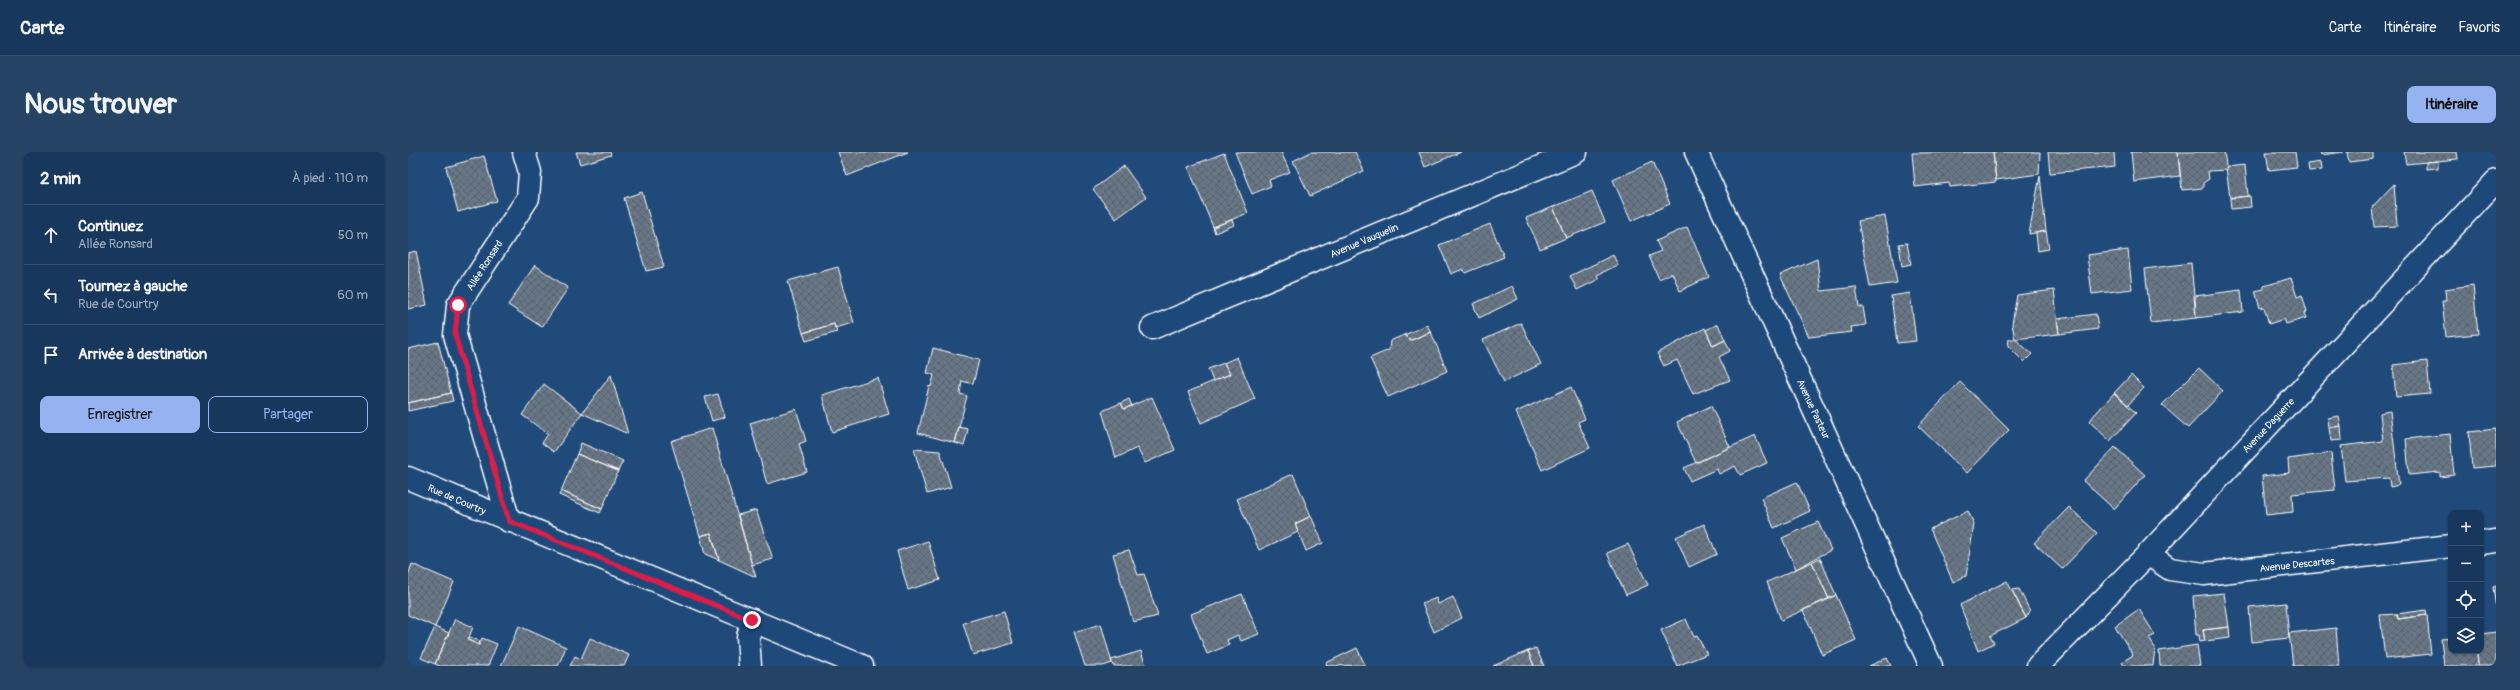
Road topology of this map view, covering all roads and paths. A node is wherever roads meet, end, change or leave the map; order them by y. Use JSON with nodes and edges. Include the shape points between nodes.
{"nodes":[{"id":1,"x":524,"y":152,"type":"edge"},
{"id":2,"x":1576,"y":152,"type":"edge"},
{"id":3,"x":1696,"y":152,"type":"edge"},
{"id":4,"x":2496,"y":181,"type":"edge"},
{"id":5,"x":1152,"y":328,"type":"dead end"},
{"id":6,"x":408,"y":478,"type":"edge"},
{"id":7,"x":509,"y":521,"type":"junction"},
{"id":8,"x":2496,"y":541,"type":"edge"},
{"id":9,"x":2484,"y":543,"type":"edge"},
{"id":10,"x":2448,"y":546,"type":"edge"},
{"id":11,"x":2148,"y":554,"type":"junction"},
{"id":12,"x":752,"y":620,"type":"junction"},
{"id":13,"x":750,"y":666,"type":"edge"},
{"id":14,"x":862,"y":666,"type":"edge"},
{"id":15,"x":1931,"y":666,"type":"edge"},
{"id":16,"x":2038,"y":666,"type":"edge"}],
"edges":[{"from":1,"to":7,"type":"street","name":"Allée Ronsard","via":[[530,172],[528,198],[458,305],[455,335]]},
{"from":2,"to":5,"type":"street","name":"Avenue Vauquelin"},
{"from":3,"to":15,"type":"street","name":"Avenue Pasteur"},
{"from":4,"to":11,"type":"street","name":"Avenue Daguerre"},
{"from":6,"to":7,"type":"street","name":"Rue de Courtry"},
{"from":7,"to":12,"type":"street","name":"Rue de Courtry"},
{"from":8,"to":9,"type":"street"},
{"from":10,"to":11,"type":"street","name":"Avenue Descartes","via":[[2204,574],[2170,569]]},
{"from":11,"to":16,"type":"street","name":"Avenue Daguerre"},
{"from":12,"to":13,"type":"street","via":[[748,637]]},
{"from":12,"to":14,"type":"street","name":"Rue de Courtry"}]}
